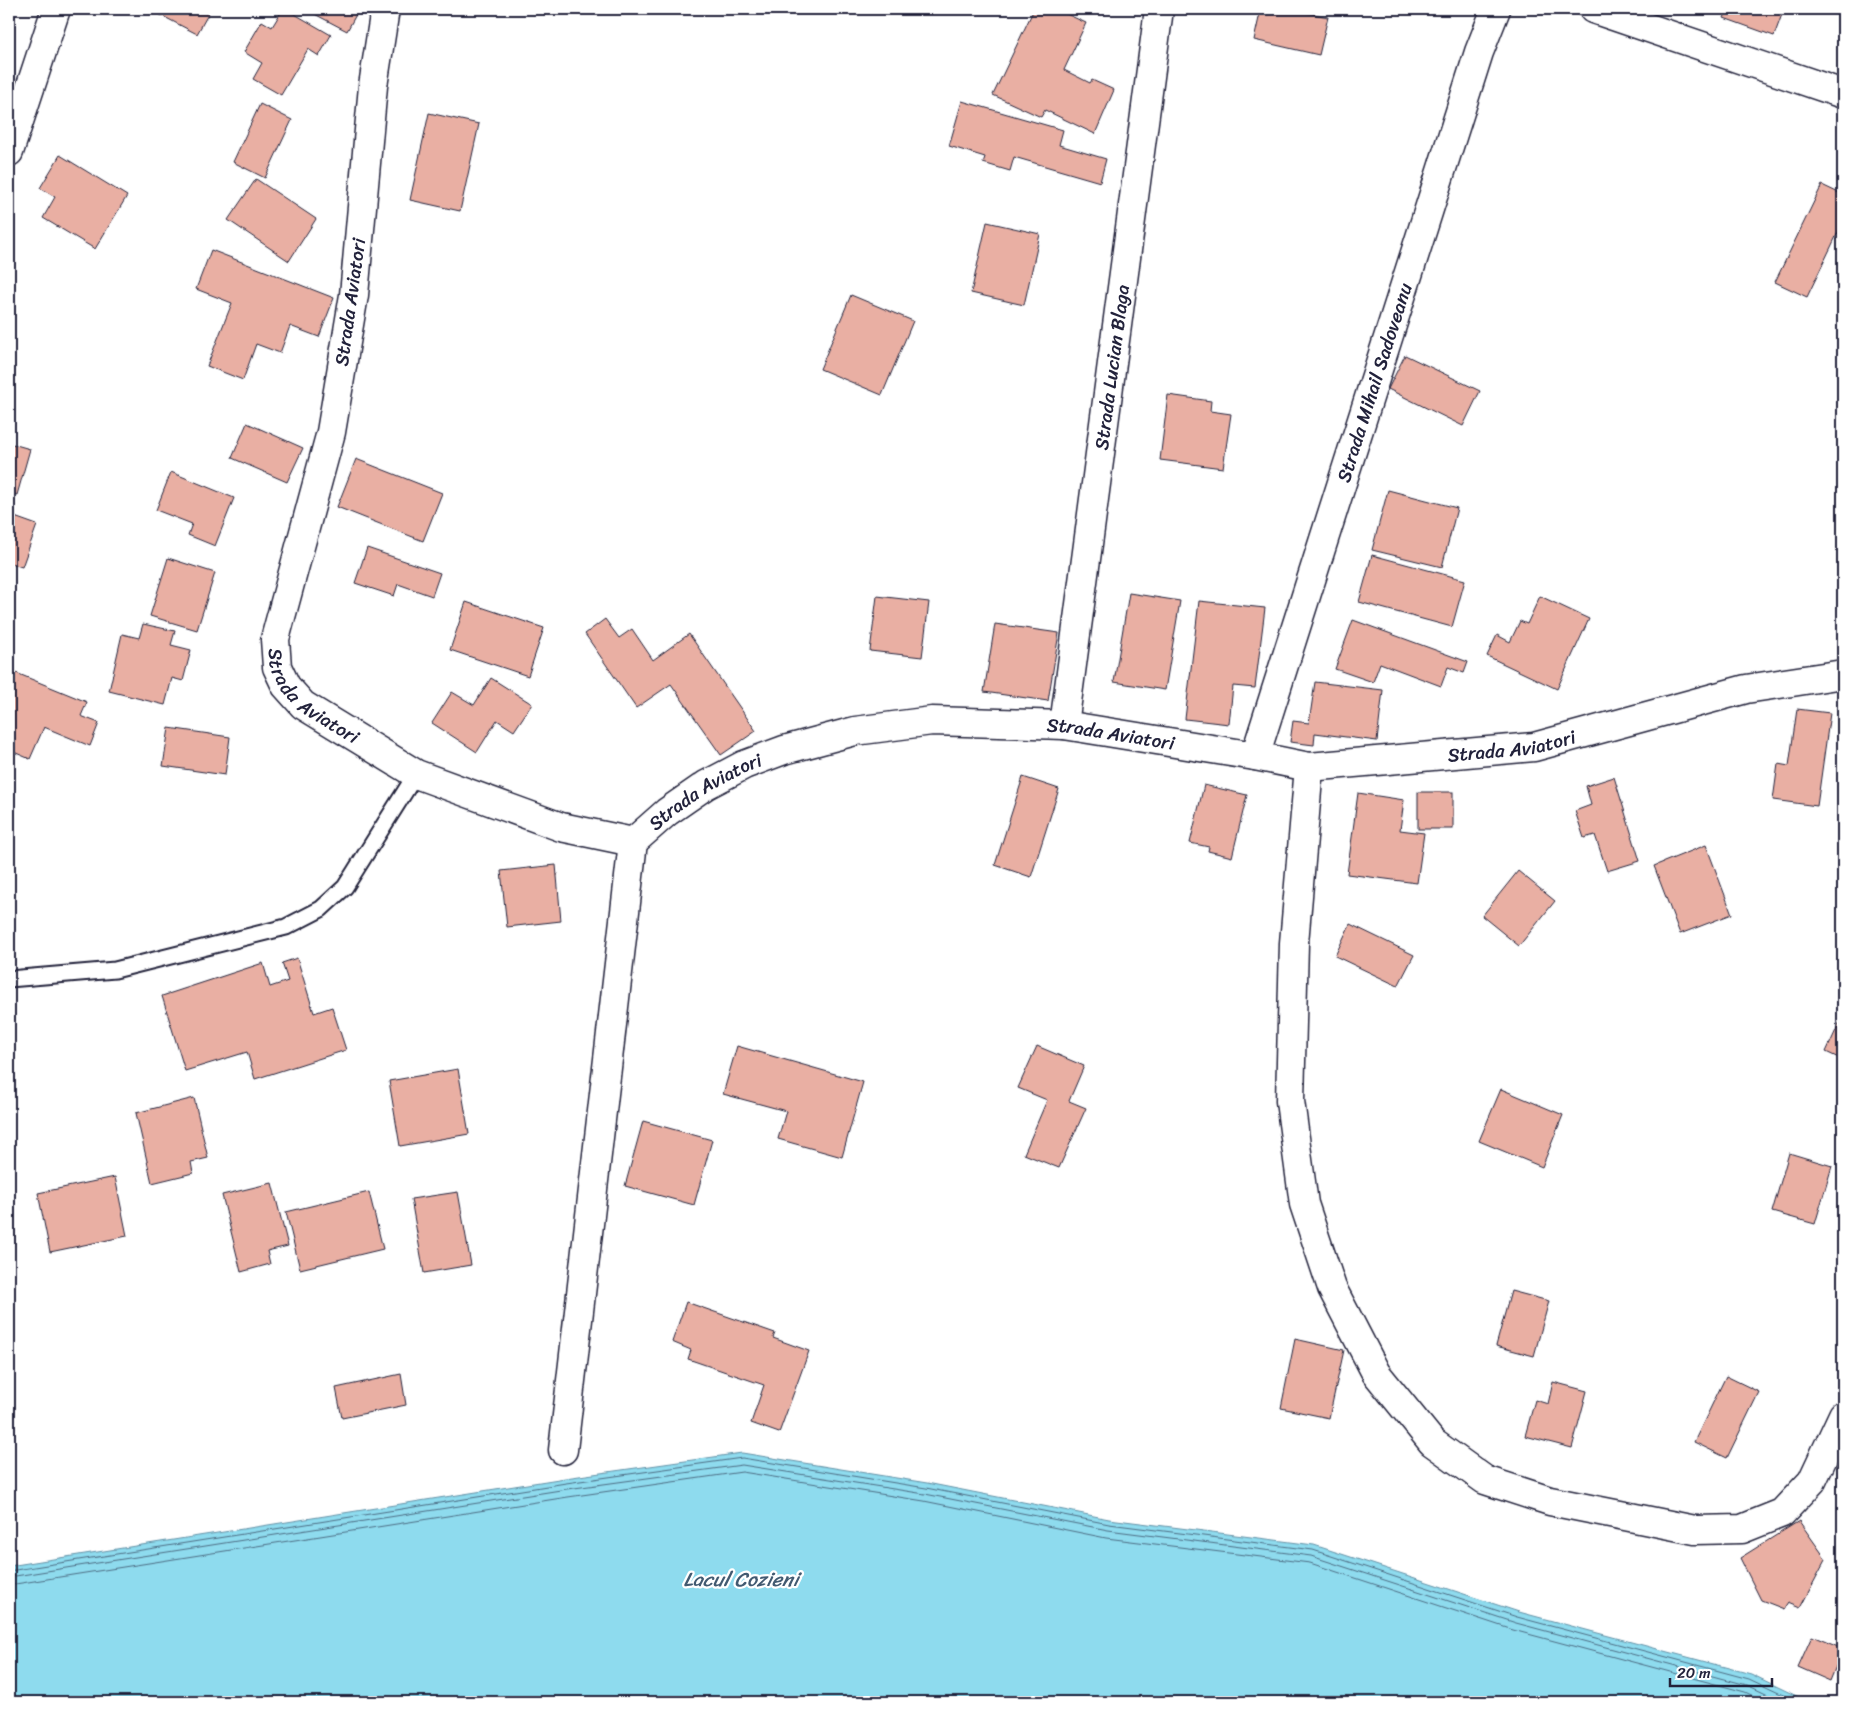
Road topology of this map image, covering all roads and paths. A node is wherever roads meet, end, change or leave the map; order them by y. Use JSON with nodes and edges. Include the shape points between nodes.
{"nodes":[{"id":1,"x":56,"y":9,"type":"edge"},
{"id":2,"x":385,"y":9,"type":"edge"},
{"id":3,"x":1159,"y":9,"type":"edge"},
{"id":4,"x":1496,"y":9,"type":"edge"},
{"id":5,"x":1593,"y":9,"type":"edge"},
{"id":6,"x":1843,"y":94,"type":"edge"},
{"id":7,"x":9,"y":152,"type":"edge"},
{"id":8,"x":1843,"y":674,"type":"edge"},
{"id":9,"x":1064,"y":724,"type":"junction"},
{"id":10,"x":1255,"y":756,"type":"junction"},
{"id":11,"x":1309,"y":768,"type":"junction"},
{"id":12,"x":416,"y":774,"type":"junction"},
{"id":13,"x":633,"y":842,"type":"junction"},
{"id":14,"x":9,"y":979,"type":"edge"},
{"id":15,"x":1843,"y":1415,"type":"edge"},
{"id":16,"x":563,"y":1450,"type":"dead end"}],
"edges":[{"from":1,"to":7,"type":"street"},
{"from":2,"to":12,"type":"street","name":"Strada Aviatori","via":[[372,86],[354,295],[331,432],[275,639],[276,667],[286,686],[303,705]]},
{"from":3,"to":9,"type":"street","name":"Strada Lucian Blaga"},
{"from":4,"to":10,"type":"street","name":"Strada Mihail Sadoveanu","via":[[1479,52]]},
{"from":5,"to":6,"type":"street"},
{"from":8,"to":11,"type":"street","name":"Strada Aviatori","via":[[1746,689],[1534,747]]},
{"from":9,"to":10,"type":"street","name":"Strada Aviatori"},
{"from":9,"to":13,"type":"street","name":"Strada Aviatori","via":[[932,721],[855,731],[784,750],[744,765],[706,785],[667,812]]},
{"from":10,"to":11,"type":"street","name":"Strada Aviatori"},
{"from":11,"to":15,"type":"street","via":[[1294,943],[1290,1101],[1304,1204],[1332,1288],[1376,1373],[1432,1442],[1486,1480],[1550,1501],[1695,1530],[1742,1529],[1782,1512],[1812,1481]]},
{"from":12,"to":13,"type":"street","name":"Strada Aviatori","via":[[561,827]]},
{"from":12,"to":14,"type":"lane","via":[[345,887],[321,909],[286,927],[115,970]]},
{"from":13,"to":16,"type":"street"}]}
